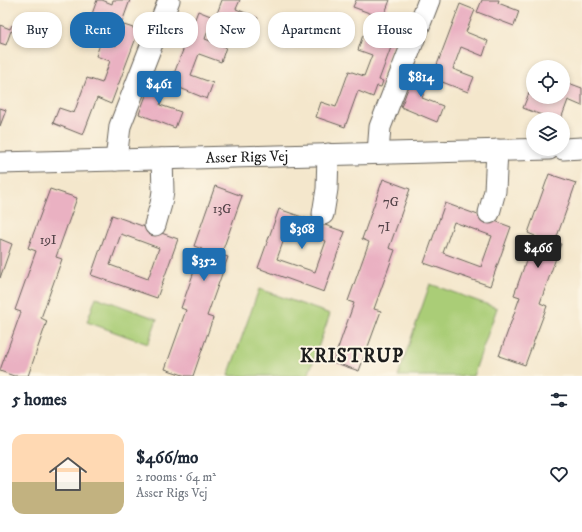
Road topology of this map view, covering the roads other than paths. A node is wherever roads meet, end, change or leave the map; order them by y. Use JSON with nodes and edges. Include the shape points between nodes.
{"nodes":[{"id":1,"x":169,"y":0,"type":"edge"},
{"id":2,"x":429,"y":0,"type":"edge"},
{"id":3,"x":582,"y":148,"type":"edge"},
{"id":4,"x":526,"y":149,"type":"edge"},
{"id":5,"x":570,"y":149,"type":"edge"},
{"id":6,"x":497,"y":150,"type":"junction"},
{"id":7,"x":378,"y":153,"type":"junction"},
{"id":8,"x":328,"y":154,"type":"junction"},
{"id":9,"x":162,"y":159,"type":"junction"},
{"id":10,"x":116,"y":160,"type":"junction"},
{"id":11,"x":0,"y":163,"type":"edge"},
{"id":12,"x":489,"y":212,"type":"dead end"},
{"id":13,"x":323,"y":214,"type":"dead end"},
{"id":14,"x":155,"y":225,"type":"dead end"}],
"edges":[{"from":1,"to":10,"type":"street","via":[[120,126]]},
{"from":2,"to":7,"type":"street","via":[[380,128]]},
{"from":3,"to":5,"type":"street"},
{"from":4,"to":6,"type":"street","name":"Asser Rigs Vej"},
{"from":6,"to":7,"type":"street","name":"Asser Rigs Vej"},
{"from":6,"to":12,"type":"street","via":[[495,191]]},
{"from":7,"to":8,"type":"street","name":"Asser Rigs Vej"},
{"from":8,"to":9,"type":"street","name":"Asser Rigs Vej"},
{"from":8,"to":13,"type":"street"},
{"from":9,"to":10,"type":"street","name":"Asser Rigs Vej"},
{"from":9,"to":14,"type":"street","via":[[163,190]]},
{"from":10,"to":11,"type":"street","name":"Asser Rigs Vej"}]}
